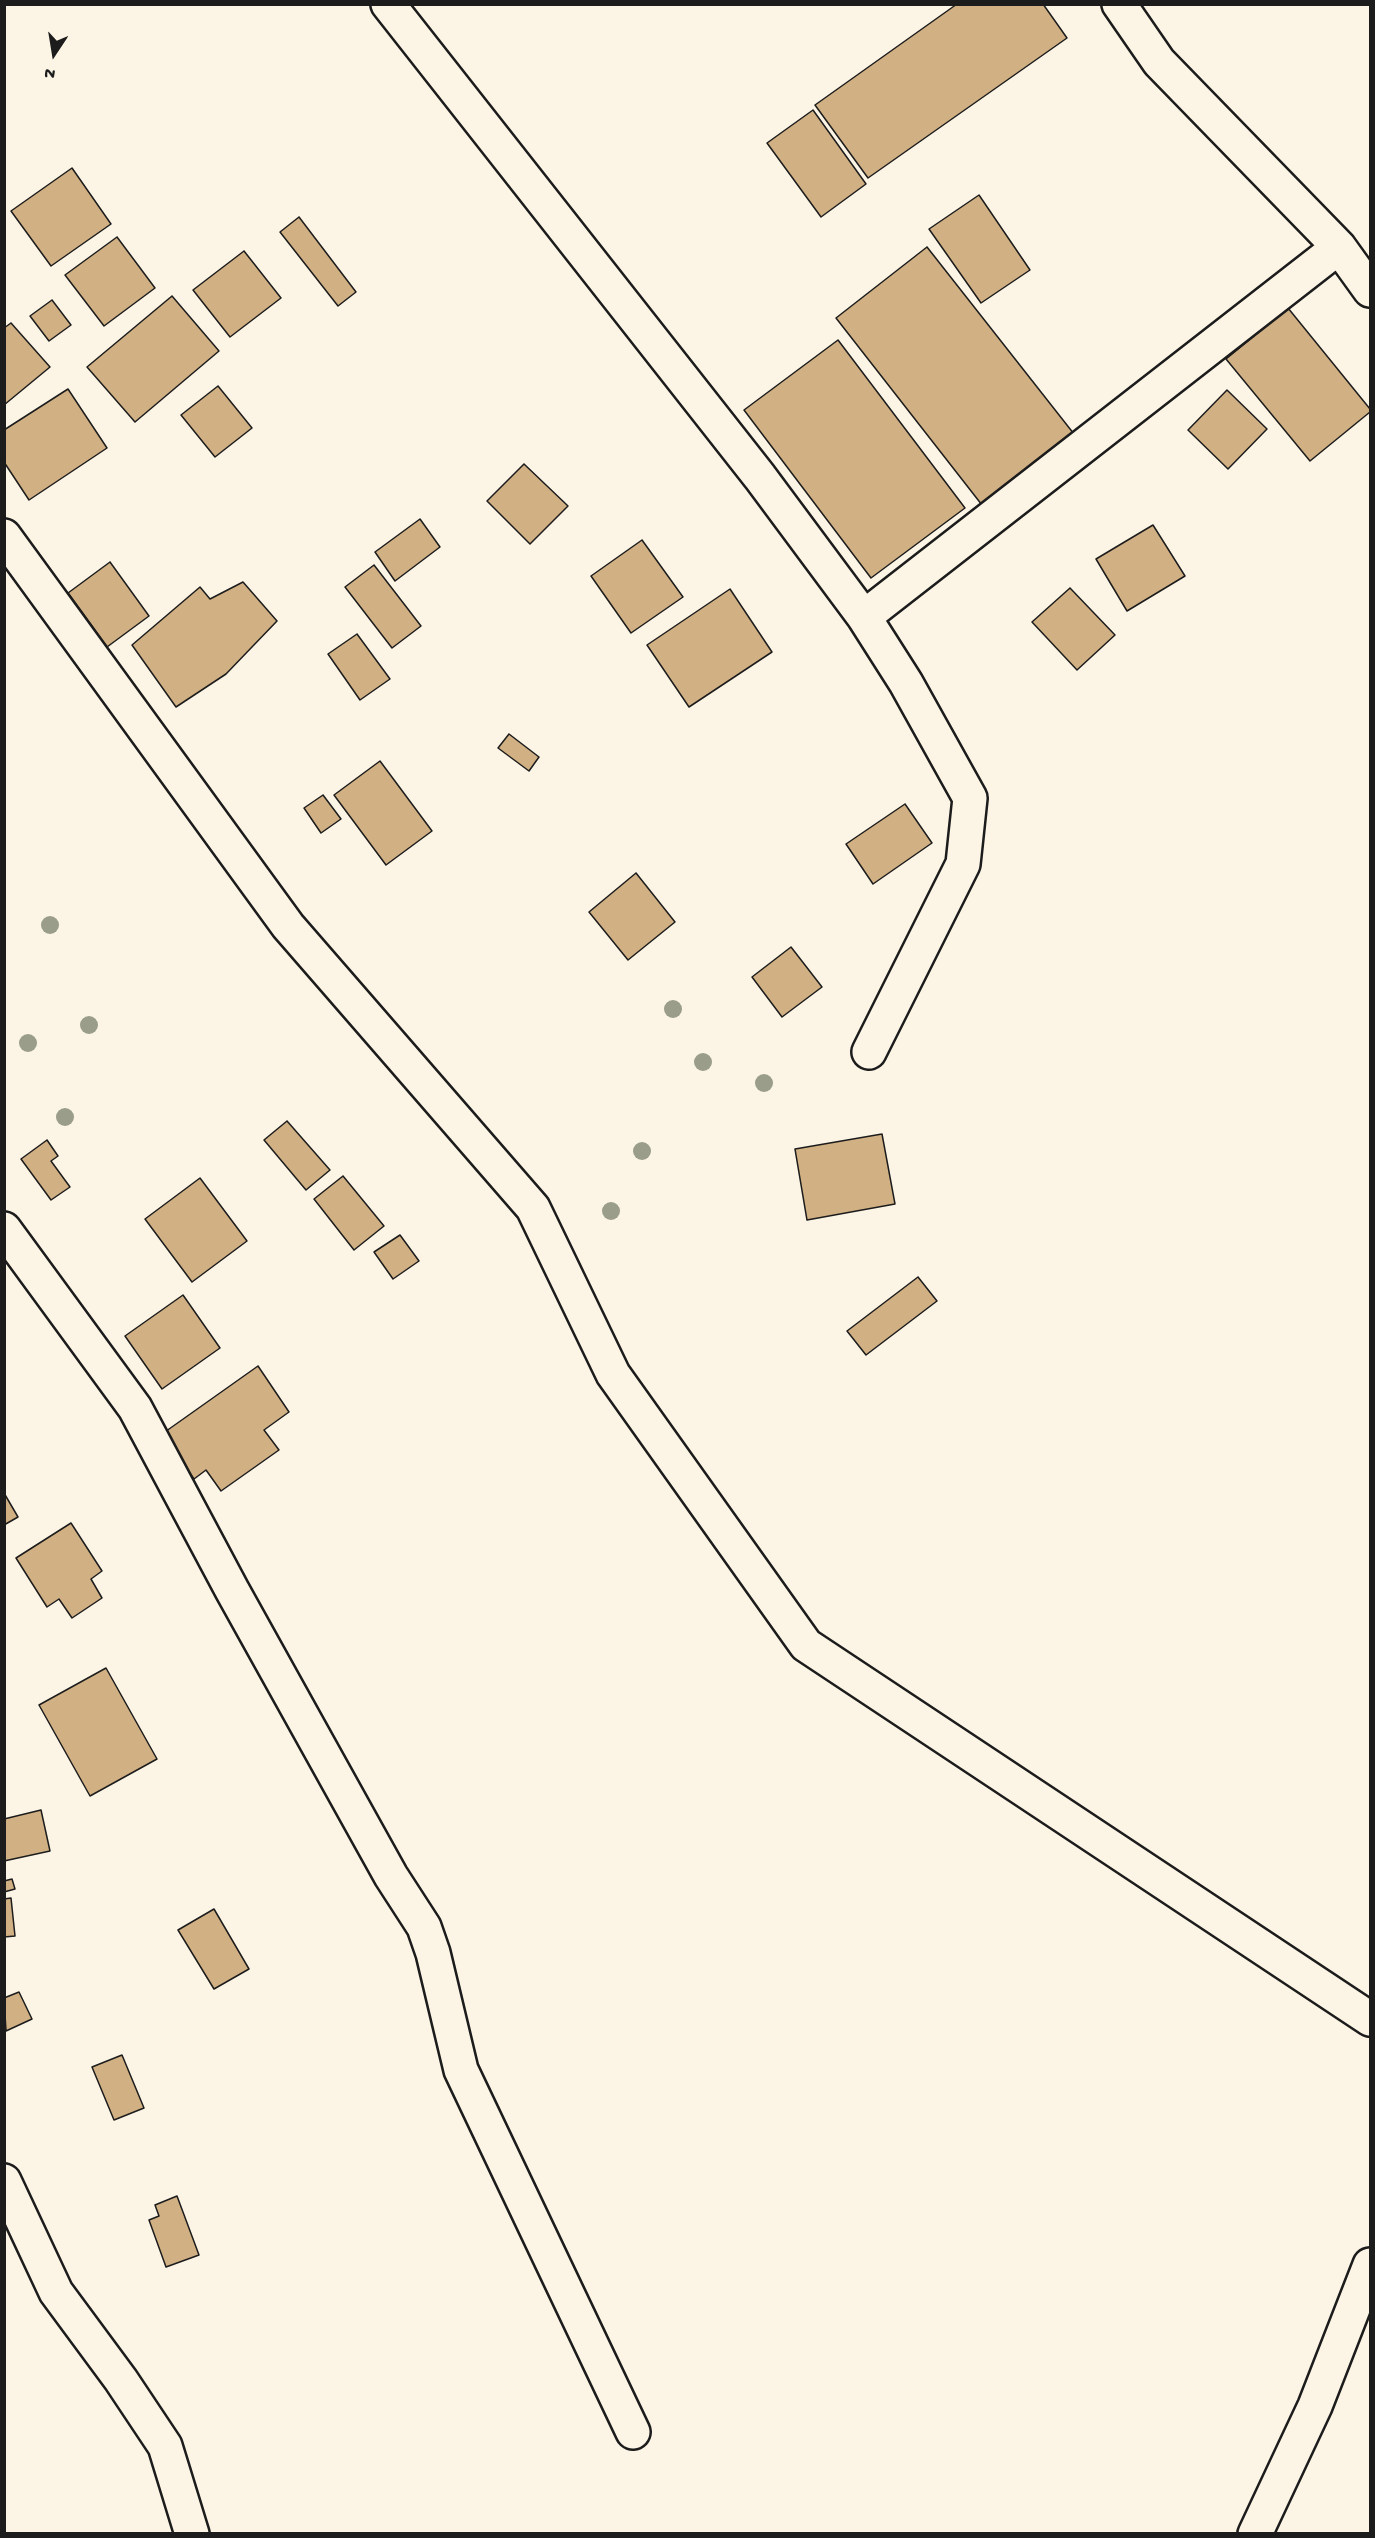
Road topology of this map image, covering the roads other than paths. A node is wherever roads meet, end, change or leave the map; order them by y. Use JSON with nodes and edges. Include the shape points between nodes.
{"nodes":[{"id":1,"x":388,"y":4,"type":"edge"},
{"id":2,"x":1119,"y":4,"type":"edge"},
{"id":3,"x":1339,"y":247,"type":"junction"},
{"id":4,"x":1371,"y":290,"type":"edge"},
{"id":5,"x":4,"y":536,"type":"edge"},
{"id":6,"x":864,"y":617,"type":"junction"},
{"id":7,"x":869,"y":1052,"type":"dead end"},
{"id":8,"x":4,"y":1229,"type":"edge"},
{"id":9,"x":1371,"y":2019,"type":"edge"},
{"id":10,"x":4,"y":2181,"type":"edge"},
{"id":11,"x":1371,"y":2265,"type":"edge"},
{"id":12,"x":633,"y":2432,"type":"dead end"},
{"id":13,"x":192,"y":2534,"type":"edge"},
{"id":14,"x":1255,"y":2534,"type":"edge"}],
"edges":[{"from":1,"to":6,"type":"street","via":[[760,477]]},
{"from":2,"to":3,"type":"street","via":[[1159,62]]},
{"from":3,"to":4,"type":"street"},
{"from":3,"to":6,"type":"street"},
{"from":5,"to":9,"type":"street","via":[[288,926],[533,1208],[613,1374],[806,1645]]},
{"from":6,"to":7,"type":"street","via":[[970,798],[963,864]]},
{"from":8,"to":12,"type":"street","via":[[135,1407],[390,1876],[424,1926],[461,2070]]},
{"from":10,"to":13,"type":"street","via":[[56,2292],[165,2446]]},
{"from":11,"to":14,"type":"street","via":[[1316,2406]]}]}
